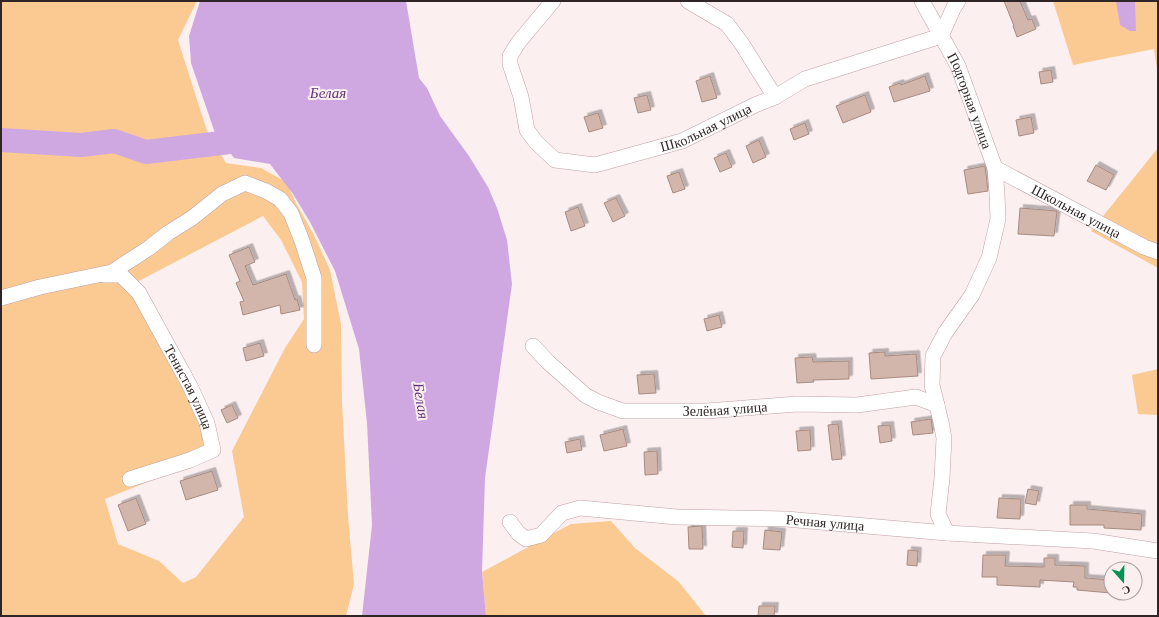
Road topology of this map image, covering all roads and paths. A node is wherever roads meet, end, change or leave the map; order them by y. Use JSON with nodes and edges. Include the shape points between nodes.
{"nodes":[{"id":1,"x":553,"y":1,"type":"edge"},
{"id":2,"x":688,"y":1,"type":"edge"},
{"id":3,"x":922,"y":1,"type":"edge"},
{"id":4,"x":958,"y":1,"type":"edge"},
{"id":5,"x":941,"y":36,"type":"junction"},
{"id":6,"x":775,"y":96,"type":"junction"},
{"id":7,"x":995,"y":168,"type":"junction"},
{"id":8,"x":1158,"y":252,"type":"edge"},
{"id":9,"x":98,"y":275,"type":"junction"},
{"id":10,"x":1,"y":298,"type":"edge"},
{"id":11,"x":314,"y":345,"type":"dead end"},
{"id":12,"x":533,"y":346,"type":"dead end"},
{"id":13,"x":937,"y":405,"type":"junction"},
{"id":14,"x":130,"y":479,"type":"dead end"},
{"id":15,"x":510,"y":522,"type":"dead end"},
{"id":16,"x":947,"y":533,"type":"junction"},
{"id":17,"x":1158,"y":551,"type":"edge"}],
"edges":[{"from":1,"to":6,"type":"street","name":"Школьная улица","via":[[518,43],[510,56],[510,64],[521,97],[527,130],[555,160],[595,165],[682,141]]},
{"from":2,"to":6,"type":"street","via":[[727,24]]},
{"from":3,"to":5,"type":"street","name":"Подгорная улица"},
{"from":4,"to":5,"type":"street","name":"Подгорная улица"},
{"from":5,"to":6,"type":"street","name":"Школьная улица","via":[[805,79]]},
{"from":5,"to":7,"type":"street","name":"Подгорная улица","via":[[958,66]]},
{"from":7,"to":8,"type":"street","name":"Школьная улица"},
{"from":7,"to":13,"type":"street","name":"Подгорная улица","via":[[998,219],[989,258],[972,295],[945,333],[933,356],[932,385]]},
{"from":9,"to":10,"type":"street"},
{"from":9,"to":11,"type":"street","via":[[112,272],[222,194],[245,183],[280,199],[290,213],[302,241],[314,278]]},
{"from":9,"to":14,"type":"street","name":"Тенистая улица","via":[[121,275],[139,293],[190,386],[207,423],[213,450]]},
{"from":12,"to":13,"type":"street","name":"Зелёная улица","via":[[585,395],[623,411],[707,411],[797,404],[857,405],[916,397]]},
{"from":13,"to":16,"type":"street","name":"Подгорная улица","via":[[944,438],[938,514]]},
{"from":15,"to":16,"type":"street","name":"Речная улица","via":[[526,539],[541,535],[562,512],[580,508],[677,517],[786,519]]},
{"from":16,"to":17,"type":"street","name":"Речная улица","via":[[1093,541]]}]}
